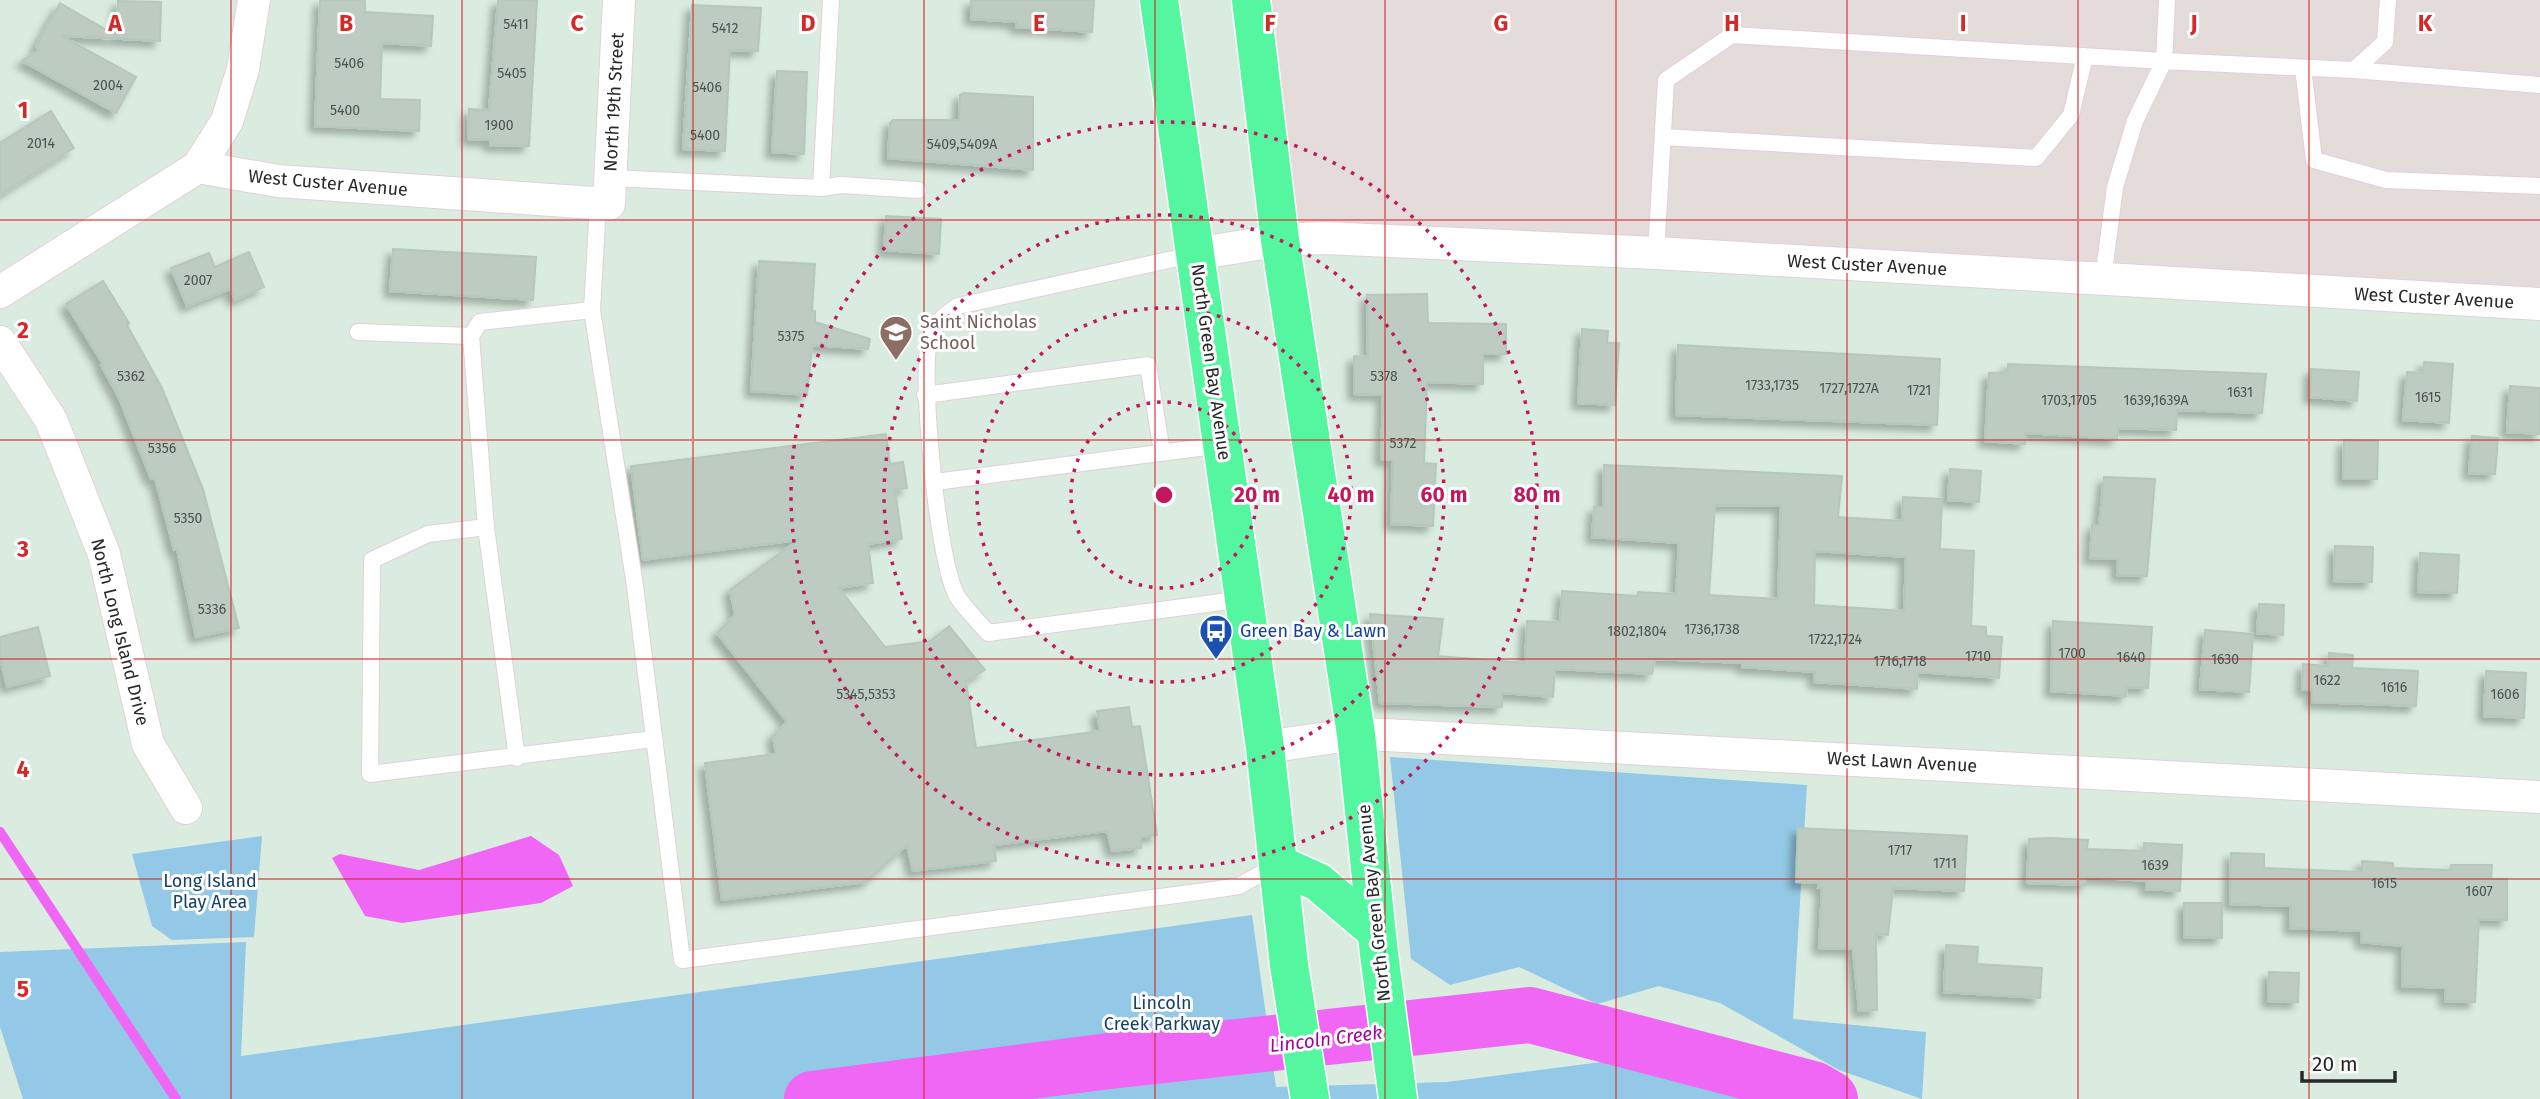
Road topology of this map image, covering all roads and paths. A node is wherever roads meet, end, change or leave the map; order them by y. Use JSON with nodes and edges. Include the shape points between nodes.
{"nodes":[{"id":1,"x":254,"y":0,"type":"edge"},
{"id":2,"x":619,"y":0,"type":"edge"},
{"id":3,"x":831,"y":0,"type":"edge"},
{"id":4,"x":1158,"y":0,"type":"edge"},
{"id":5,"x":1251,"y":0,"type":"edge"},
{"id":6,"x":2167,"y":0,"type":"edge"},
{"id":7,"x":2388,"y":0,"type":"edge"},
{"id":8,"x":2085,"y":56,"type":"junction"},
{"id":9,"x":2164,"y":61,"type":"junction"},
{"id":10,"x":2303,"y":68,"type":"junction"},
{"id":11,"x":2354,"y":70,"type":"junction"},
{"id":12,"x":2540,"y":85,"type":"edge"},
{"id":13,"x":1663,"y":137,"type":"junction"},
{"id":14,"x":198,"y":167,"type":"junction"},
{"id":15,"x":2540,"y":186,"type":"edge"},
{"id":16,"x":821,"y":188,"type":"junction"},
{"id":17,"x":918,"y":190,"type":"dead end"},
{"id":18,"x":606,"y":196,"type":"junction"},
{"id":19,"x":1280,"y":240,"type":"junction"},
{"id":20,"x":1657,"y":253,"type":"junction"},
{"id":21,"x":1196,"y":254,"type":"junction"},
{"id":22,"x":2103,"y":279,"type":"junction"},
{"id":23,"x":0,"y":292,"type":"edge"},
{"id":24,"x":2540,"y":304,"type":"edge"},
{"id":25,"x":592,"y":310,"type":"junction"},
{"id":26,"x":358,"y":332,"type":"dead end"},
{"id":27,"x":471,"y":336,"type":"junction"},
{"id":28,"x":0,"y":342,"type":"edge"},
{"id":29,"x":925,"y":395,"type":"junction"},
{"id":30,"x":1222,"y":444,"type":"junction"},
{"id":31,"x":1162,"y":452,"type":"junction"},
{"id":32,"x":935,"y":482,"type":"junction"},
{"id":33,"x":486,"y":527,"type":"junction"},
{"id":34,"x":1244,"y":599,"type":"junction"},
{"id":35,"x":1356,"y":734,"type":"junction"},
{"id":36,"x":653,"y":739,"type":"junction"},
{"id":37,"x":1265,"y":747,"type":"junction"},
{"id":38,"x":517,"y":758,"type":"junction"},
{"id":39,"x":2540,"y":797,"type":"edge"},
{"id":40,"x":186,"y":808,"type":"dead end"},
{"id":41,"x":1279,"y":864,"type":"junction"},
{"id":42,"x":1377,"y":942,"type":"junction"},
{"id":43,"x":1310,"y":1099,"type":"edge"},
{"id":44,"x":1398,"y":1099,"type":"edge"}],
"edges":[{"from":1,"to":14,"type":"street","via":[[243,69],[227,121]]},
{"from":2,"to":18,"type":"street","name":"North 19th Street"},
{"from":3,"to":16,"type":"lane"},
{"from":4,"to":21,"type":"main road","name":"North Green Bay Avenue"},
{"from":5,"to":19,"type":"main road","name":"North Green Bay Avenue"},
{"from":6,"to":9,"type":"lane"},
{"from":7,"to":11,"type":"lane","via":[[2385,42]]},
{"from":8,"to":9,"type":"lane"},
{"from":8,"to":13,"type":"lane","via":[[2071,115],[2036,158]]},
{"from":8,"to":13,"type":"lane","via":[[1732,35],[1666,79]]},
{"from":9,"to":10,"type":"lane"},
{"from":9,"to":22,"type":"lane","via":[[2135,121],[2115,187]]},
{"from":10,"to":11,"type":"lane"},
{"from":10,"to":15,"type":"lane","via":[[2314,160],[2386,180]]},
{"from":11,"to":12,"type":"lane"},
{"from":13,"to":20,"type":"lane"},
{"from":14,"to":18,"type":"street","name":"West Custer Avenue","via":[[278,181]]},
{"from":14,"to":23,"type":"street"},
{"from":16,"to":17,"type":"lane"},
{"from":16,"to":18,"type":"lane"},
{"from":18,"to":25,"type":"lane"},
{"from":19,"to":20,"type":"street","name":"West Custer Avenue","via":[[1324,238]]},
{"from":19,"to":21,"type":"street","name":"West Custer Avenue"},
{"from":19,"to":35,"type":"main road","name":"North Green Bay Avenue"},
{"from":20,"to":22,"type":"street","name":"West Custer Avenue"},
{"from":21,"to":29,"type":"lane","via":[[958,306],[938,320],[929,342]]},
{"from":21,"to":30,"type":"main road","name":"North Green Bay Avenue"},
{"from":22,"to":24,"type":"street","name":"West Custer Avenue"},
{"from":25,"to":27,"type":"lane","via":[[480,322]]},
{"from":25,"to":36,"type":"lane","via":[[635,586]]},
{"from":26,"to":27,"type":"lane"},
{"from":27,"to":33,"type":"lane"},
{"from":28,"to":40,"type":"street","name":"North Long Island Drive","via":[[51,420],[104,554],[148,744]]},
{"from":29,"to":31,"type":"lane","via":[[1148,365]]},
{"from":29,"to":32,"type":"lane"},
{"from":30,"to":31,"type":"lane"},
{"from":30,"to":34,"type":"main road","name":"North Green Bay Avenue"},
{"from":31,"to":32,"type":"lane"},
{"from":32,"to":34,"type":"lane","via":[[957,596],[988,633]]},
{"from":33,"to":38,"type":"lane"},
{"from":33,"to":38,"type":"lane","via":[[428,534],[372,559],[370,774]]},
{"from":34,"to":37,"type":"main road","name":"North Green Bay Avenue"},
{"from":35,"to":37,"type":"street","name":"West Lawn Avenue"},
{"from":35,"to":39,"type":"street","name":"West Lawn Avenue"},
{"from":35,"to":42,"type":"main road","name":"North Green Bay Avenue"},
{"from":36,"to":38,"type":"lane"},
{"from":36,"to":41,"type":"lane","via":[[682,960],[1239,886]]},
{"from":37,"to":41,"type":"main road","name":"North Green Bay Avenue"},
{"from":41,"to":42,"type":"main road","via":[[1318,882]]},
{"from":41,"to":43,"type":"main road","name":"North Green Bay Avenue"},
{"from":42,"to":44,"type":"main road","name":"North Green Bay Avenue"}]}
